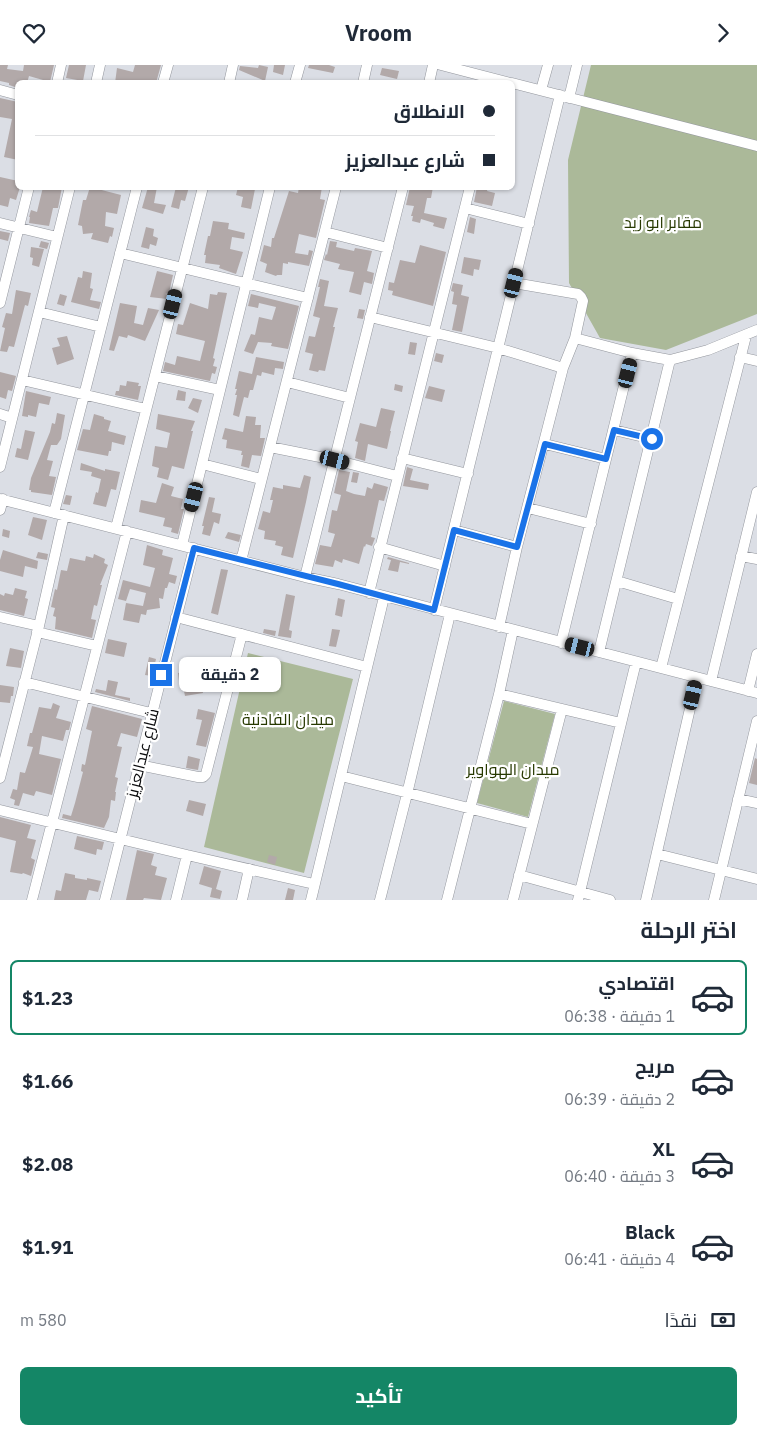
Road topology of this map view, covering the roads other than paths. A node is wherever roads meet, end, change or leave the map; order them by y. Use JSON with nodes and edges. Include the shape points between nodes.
{"nodes":[{"id":1,"x":61,"y":65,"type":"edge"},
{"id":2,"x":100,"y":65,"type":"edge"},
{"id":3,"x":168,"y":65,"type":"edge"},
{"id":4,"x":233,"y":65,"type":"edge"},
{"id":5,"x":300,"y":65,"type":"edge"},
{"id":6,"x":367,"y":65,"type":"edge"},
{"id":7,"x":433,"y":65,"type":"edge"},
{"id":8,"x":441,"y":65,"type":"edge"},
{"id":9,"x":548,"y":65,"type":"edge"},
{"id":10,"x":577,"y":65,"type":"edge"},
{"id":11,"x":479,"y":70,"type":"edge"},
{"id":12,"x":58,"y":80,"type":"edge"},
{"id":13,"x":97,"y":80,"type":"edge"},
{"id":14,"x":164,"y":80,"type":"edge"},
{"id":15,"x":230,"y":80,"type":"edge"},
{"id":16,"x":297,"y":80,"type":"edge"},
{"id":17,"x":364,"y":80,"type":"edge"},
{"id":18,"x":430,"y":80,"type":"edge"},
{"id":19,"x":496,"y":80,"type":"edge"},
{"id":20,"x":515,"y":84,"type":"edge"},
{"id":21,"x":0,"y":90,"type":"edge"},
{"id":22,"x":542,"y":91,"type":"junction"},
{"id":23,"x":15,"y":94,"type":"edge"},
{"id":24,"x":565,"y":97,"type":"junction"},
{"id":25,"x":757,"y":146,"type":"edge"},
{"id":26,"x":28,"y":190,"type":"edge"},
{"id":27,"x":69,"y":190,"type":"edge"},
{"id":28,"x":135,"y":190,"type":"edge"},
{"id":29,"x":202,"y":190,"type":"edge"},
{"id":30,"x":269,"y":190,"type":"edge"},
{"id":31,"x":335,"y":190,"type":"edge"},
{"id":32,"x":402,"y":190,"type":"edge"},
{"id":33,"x":467,"y":190,"type":"edge"},
{"id":34,"x":465,"y":208,"type":"junction"},
{"id":35,"x":0,"y":223,"type":"edge"},
{"id":36,"x":529,"y":224,"type":"junction"},
{"id":37,"x":19,"y":228,"type":"junction"},
{"id":38,"x":325,"y":232,"type":"junction"},
{"id":39,"x":57,"y":237,"type":"junction"},
{"id":40,"x":388,"y":248,"type":"junction"},
{"id":41,"x":120,"y":253,"type":"junction"},
{"id":42,"x":182,"y":268,"type":"junction"},
{"id":43,"x":246,"y":283,"type":"junction"},
{"id":44,"x":514,"y":283,"type":"junction"},
{"id":45,"x":308,"y":298,"type":"junction"},
{"id":46,"x":0,"y":303,"type":"edge"},
{"id":47,"x":39,"y":312,"type":"junction"},
{"id":48,"x":370,"y":317,"type":"junction"},
{"id":49,"x":101,"y":327,"type":"junction"},
{"id":50,"x":757,"y":330,"type":"edge"},
{"id":51,"x":433,"y":332,"type":"junction"},
{"id":52,"x":746,"y":336,"type":"junction"},
{"id":53,"x":575,"y":338,"type":"junction"},
{"id":54,"x":498,"y":348,"type":"junction"},
{"id":55,"x":632,"y":353,"type":"junction"},
{"id":56,"x":740,"y":357,"type":"junction"},
{"id":57,"x":670,"y":360,"type":"junction"},
{"id":58,"x":757,"y":361,"type":"edge"},
{"id":59,"x":563,"y":368,"type":"junction"},
{"id":60,"x":155,"y":376,"type":"junction"},
{"id":61,"x":22,"y":380,"type":"junction"},
{"id":62,"x":287,"y":382,"type":"junction"},
{"id":63,"x":220,"y":390,"type":"junction"},
{"id":64,"x":84,"y":395,"type":"junction"},
{"id":65,"x":350,"y":397,"type":"junction"},
{"id":66,"x":146,"y":409,"type":"junction"},
{"id":67,"x":0,"y":414,"type":"edge"},
{"id":68,"x":12,"y":418,"type":"junction"},
{"id":69,"x":614,"y":430,"type":"junction"},
{"id":70,"x":652,"y":439,"type":"junction"},
{"id":71,"x":545,"y":444,"type":"junction"},
{"id":72,"x":270,"y":447,"type":"junction"},
{"id":73,"x":402,"y":458,"type":"junction"},
{"id":74,"x":606,"y":459,"type":"junction"},
{"id":75,"x":335,"y":460,"type":"junction"},
{"id":76,"x":202,"y":464,"type":"junction"},
{"id":77,"x":0,"y":467,"type":"edge"},
{"id":78,"x":468,"y":473,"type":"junction"},
{"id":79,"x":397,"y":476,"type":"junction"},
{"id":80,"x":261,"y":479,"type":"junction"},
{"id":81,"x":757,"y":492,"type":"edge"},
{"id":82,"x":1,"y":499,"type":"edge"},
{"id":83,"x":528,"y":508,"type":"junction"},
{"id":84,"x":0,"y":510,"type":"edge"},
{"id":85,"x":59,"y":514,"type":"junction"},
{"id":86,"x":591,"y":524,"type":"junction"},
{"id":87,"x":116,"y":529,"type":"junction"},
{"id":88,"x":454,"y":530,"type":"junction"},
{"id":89,"x":127,"y":531,"type":"junction"},
{"id":90,"x":182,"y":545,"type":"junction"},
{"id":91,"x":379,"y":547,"type":"junction"},
{"id":92,"x":517,"y":547,"type":"junction"},
{"id":93,"x":194,"y":548,"type":"junction"},
{"id":94,"x":741,"y":556,"type":"junction"},
{"id":95,"x":757,"y":559,"type":"edge"},
{"id":96,"x":241,"y":561,"type":"junction"},
{"id":97,"x":445,"y":565,"type":"junction"},
{"id":98,"x":305,"y":577,"type":"junction"},
{"id":99,"x":616,"y":581,"type":"junction"},
{"id":100,"x":369,"y":593,"type":"junction"},
{"id":101,"x":384,"y":597,"type":"junction"},
{"id":102,"x":678,"y":599,"type":"junction"},
{"id":103,"x":434,"y":610,"type":"junction"},
{"id":104,"x":450,"y":614,"type":"junction"},
{"id":105,"x":0,"y":617,"type":"edge"},
{"id":106,"x":176,"y":617,"type":"junction"},
{"id":107,"x":499,"y":627,"type":"junction"},
{"id":108,"x":38,"y":629,"type":"junction"},
{"id":109,"x":513,"y":630,"type":"junction"},
{"id":110,"x":242,"y":635,"type":"junction"},
{"id":111,"x":561,"y":643,"type":"junction"},
{"id":112,"x":97,"y":646,"type":"junction"},
{"id":113,"x":599,"y":652,"type":"junction"},
{"id":114,"x":757,"y":654,"type":"edge"},
{"id":115,"x":636,"y":662,"type":"junction"},
{"id":116,"x":367,"y":667,"type":"junction"},
{"id":117,"x":660,"y":668,"type":"junction"},
{"id":118,"x":698,"y":678,"type":"junction"},
{"id":119,"x":24,"y":681,"type":"junction"},
{"id":120,"x":712,"y":681,"type":"junction"},
{"id":121,"x":752,"y":692,"type":"edge"},
{"id":122,"x":498,"y":694,"type":"junction"},
{"id":123,"x":84,"y":696,"type":"junction"},
{"id":124,"x":562,"y":709,"type":"junction"},
{"id":125,"x":152,"y":713,"type":"junction"},
{"id":126,"x":757,"y":721,"type":"edge"},
{"id":127,"x":621,"y":723,"type":"junction"},
{"id":128,"x":3,"y":750,"type":"edge"},
{"id":129,"x":139,"y":765,"type":"junction"},
{"id":130,"x":341,"y":776,"type":"junction"},
{"id":131,"x":0,"y":778,"type":"edge"},
{"id":132,"x":407,"y":794,"type":"junction"},
{"id":133,"x":738,"y":799,"type":"junction"},
{"id":134,"x":757,"y":803,"type":"edge"},
{"id":135,"x":469,"y":809,"type":"junction"},
{"id":136,"x":0,"y":810,"type":"edge"},
{"id":137,"x":52,"y":823,"type":"junction"},
{"id":138,"x":532,"y":824,"type":"junction"},
{"id":139,"x":121,"y":839,"type":"junction"},
{"id":140,"x":657,"y":854,"type":"junction"},
{"id":141,"x":187,"y":855,"type":"junction"},
{"id":142,"x":249,"y":869,"type":"junction"},
{"id":143,"x":721,"y":870,"type":"junction"},
{"id":144,"x":519,"y":875,"type":"junction"},
{"id":145,"x":757,"y":879,"type":"edge"},
{"id":146,"x":314,"y":884,"type":"junction"},
{"id":147,"x":579,"y":896,"type":"edge"},
{"id":148,"x":32,"y":900,"type":"edge"},
{"id":149,"x":105,"y":900,"type":"edge"},
{"id":150,"x":176,"y":900,"type":"edge"},
{"id":151,"x":242,"y":900,"type":"edge"},
{"id":152,"x":311,"y":900,"type":"edge"},
{"id":153,"x":380,"y":900,"type":"edge"},
{"id":154,"x":447,"y":900,"type":"edge"},
{"id":155,"x":513,"y":900,"type":"edge"},
{"id":156,"x":610,"y":900,"type":"edge"},
{"id":157,"x":646,"y":900,"type":"edge"},
{"id":158,"x":714,"y":900,"type":"edge"}],
"edges":[{"from":1,"to":12,"type":"street"},
{"from":2,"to":13,"type":"street"},
{"from":3,"to":14,"type":"street"},
{"from":4,"to":15,"type":"street"},
{"from":5,"to":16,"type":"street"},
{"from":6,"to":17,"type":"street"},
{"from":7,"to":18,"type":"street"},
{"from":8,"to":11,"type":"street"},
{"from":9,"to":22,"type":"street"},
{"from":10,"to":24,"type":"street"},
{"from":11,"to":19,"type":"street"},
{"from":20,"to":22,"type":"street"},
{"from":21,"to":23,"type":"street"},
{"from":22,"to":24,"type":"street"},
{"from":24,"to":25,"type":"street"},
{"from":24,"to":36,"type":"street"},
{"from":26,"to":37,"type":"street"},
{"from":27,"to":39,"type":"street"},
{"from":28,"to":41,"type":"street"},
{"from":29,"to":42,"type":"street"},
{"from":30,"to":43,"type":"street"},
{"from":31,"to":38,"type":"street"},
{"from":32,"to":40,"type":"street"},
{"from":33,"to":34,"type":"street"},
{"from":34,"to":36,"type":"street"},
{"from":34,"to":51,"type":"street"},
{"from":35,"to":37,"type":"street"},
{"from":36,"to":44,"type":"street"},
{"from":37,"to":39,"type":"street"},
{"from":37,"to":46,"type":"street"},
{"from":38,"to":40,"type":"street"},
{"from":38,"to":45,"type":"street"},
{"from":39,"to":47,"type":"street"},
{"from":40,"to":48,"type":"street"},
{"from":41,"to":42,"type":"street"},
{"from":41,"to":49,"type":"street"},
{"from":42,"to":43,"type":"street"},
{"from":42,"to":60,"type":"street"},
{"from":43,"to":45,"type":"street"},
{"from":43,"to":63,"type":"street"},
{"from":44,"to":53,"type":"street","via":[[578,294],[583,301]]},
{"from":44,"to":54,"type":"street"},
{"from":45,"to":62,"type":"street"},
{"from":47,"to":49,"type":"street"},
{"from":47,"to":61,"type":"street"},
{"from":48,"to":51,"type":"street"},
{"from":48,"to":65,"type":"street"},
{"from":49,"to":64,"type":"street"},
{"from":50,"to":52,"type":"street"},
{"from":51,"to":54,"type":"street"},
{"from":51,"to":73,"type":"street"},
{"from":52,"to":56,"type":"street"},
{"from":52,"to":57,"type":"street"},
{"from":53,"to":55,"type":"street"},
{"from":53,"to":59,"type":"street"},
{"from":54,"to":59,"type":"street"},
{"from":54,"to":78,"type":"street"},
{"from":55,"to":57,"type":"street"},
{"from":55,"to":69,"type":"street"},
{"from":56,"to":58,"type":"street"},
{"from":56,"to":102,"type":"street"},
{"from":57,"to":70,"type":"street"},
{"from":59,"to":71,"type":"street"},
{"from":60,"to":63,"type":"street"},
{"from":60,"to":66,"type":"street"},
{"from":61,"to":64,"type":"street"},
{"from":61,"to":68,"type":"street"},
{"from":62,"to":65,"type":"street"},
{"from":62,"to":72,"type":"street"},
{"from":63,"to":76,"type":"street"},
{"from":64,"to":66,"type":"street"},
{"from":64,"to":85,"type":"street"},
{"from":65,"to":75,"type":"street"},
{"from":66,"to":87,"type":"street"},
{"from":67,"to":68,"type":"street"},
{"from":68,"to":77,"type":"street"},
{"from":69,"to":70,"type":"street"},
{"from":69,"to":74,"type":"street"},
{"from":70,"to":99,"type":"street"},
{"from":71,"to":74,"type":"street"},
{"from":71,"to":83,"type":"street"},
{"from":72,"to":75,"type":"street"},
{"from":72,"to":80,"type":"street"},
{"from":73,"to":78,"type":"street"},
{"from":73,"to":79,"type":"street"},
{"from":74,"to":86,"type":"street"},
{"from":75,"to":79,"type":"street"},
{"from":75,"to":98,"type":"street"},
{"from":76,"to":80,"type":"street"},
{"from":76,"to":90,"type":"street"},
{"from":78,"to":88,"type":"street"},
{"from":79,"to":91,"type":"street"},
{"from":80,"to":96,"type":"street"},
{"from":81,"to":94,"type":"street"},
{"from":82,"to":84,"type":"street"},
{"from":82,"to":85,"type":"street"},
{"from":83,"to":86,"type":"street"},
{"from":83,"to":92,"type":"street"},
{"from":85,"to":87,"type":"street"},
{"from":85,"to":108,"type":"street"},
{"from":86,"to":111,"type":"street"},
{"from":87,"to":89,"type":"street"},
{"from":88,"to":92,"type":"street"},
{"from":88,"to":97,"type":"street"},
{"from":89,"to":90,"type":"street"},
{"from":89,"to":112,"type":"street"},
{"from":90,"to":93,"type":"street"},
{"from":91,"to":97,"type":"street"},
{"from":91,"to":100,"type":"street"},
{"from":92,"to":107,"type":"street"},
{"from":93,"to":96,"type":"street"},
{"from":93,"to":106,"type":"street","name":"شارع عبدالعزيز"},
{"from":94,"to":95,"type":"street"},
{"from":94,"to":120,"type":"street"},
{"from":96,"to":98,"type":"street"},
{"from":97,"to":103,"type":"street"},
{"from":98,"to":100,"type":"street"},
{"from":99,"to":102,"type":"street"},
{"from":99,"to":113,"type":"street"},
{"from":100,"to":101,"type":"street"},
{"from":101,"to":103,"type":"street"},
{"from":101,"to":116,"type":"street"},
{"from":102,"to":117,"type":"street"},
{"from":103,"to":104,"type":"street"},
{"from":104,"to":107,"type":"street"},
{"from":104,"to":132,"type":"street"},
{"from":105,"to":108,"type":"street"},
{"from":106,"to":110,"type":"street"},
{"from":106,"to":125,"type":"street","name":"شارع عبدالعزيز"},
{"from":107,"to":109,"type":"street"},
{"from":108,"to":112,"type":"street"},
{"from":108,"to":119,"type":"street"},
{"from":109,"to":111,"type":"street"},
{"from":109,"to":122,"type":"street"},
{"from":110,"to":116,"type":"street"},
{"from":110,"to":129,"type":"street","via":[[206,774],[198,777]]},
{"from":111,"to":113,"type":"street"},
{"from":112,"to":123,"type":"street"},
{"from":113,"to":115,"type":"street"},
{"from":114,"to":121,"type":"street"},
{"from":115,"to":117,"type":"street"},
{"from":115,"to":127,"type":"street"},
{"from":116,"to":130,"type":"street"},
{"from":117,"to":118,"type":"street"},
{"from":118,"to":120,"type":"street"},
{"from":118,"to":140,"type":"street"},
{"from":119,"to":123,"type":"street"},
{"from":119,"to":128,"type":"street"},
{"from":120,"to":121,"type":"street"},
{"from":122,"to":124,"type":"street"},
{"from":122,"to":135,"type":"street"},
{"from":123,"to":125,"type":"street"},
{"from":123,"to":137,"type":"street"},
{"from":124,"to":127,"type":"street"},
{"from":124,"to":138,"type":"street"},
{"from":125,"to":129,"type":"street","name":"شارع عبدالعزيز"},
{"from":126,"to":133,"type":"street"},
{"from":127,"to":147,"type":"street"},
{"from":128,"to":131,"type":"street"},
{"from":129,"to":139,"type":"street","name":"شارع عبدالعزيز"},
{"from":130,"to":132,"type":"street"},
{"from":130,"to":146,"type":"street"},
{"from":132,"to":135,"type":"street"},
{"from":132,"to":153,"type":"street"},
{"from":133,"to":134,"type":"street"},
{"from":133,"to":143,"type":"street"},
{"from":135,"to":138,"type":"street"},
{"from":135,"to":154,"type":"street"},
{"from":136,"to":137,"type":"street"},
{"from":137,"to":139,"type":"street"},
{"from":137,"to":148,"type":"street"},
{"from":138,"to":144,"type":"street"},
{"from":139,"to":141,"type":"street"},
{"from":139,"to":149,"type":"street","name":"شارع عبدالعزيز"},
{"from":140,"to":143,"type":"street"},
{"from":140,"to":157,"type":"street"},
{"from":141,"to":142,"type":"street"},
{"from":141,"to":150,"type":"street"},
{"from":142,"to":146,"type":"street"},
{"from":142,"to":151,"type":"street"},
{"from":143,"to":145,"type":"street"},
{"from":143,"to":158,"type":"street"},
{"from":144,"to":147,"type":"street"},
{"from":144,"to":155,"type":"street"},
{"from":146,"to":152,"type":"street"},
{"from":147,"to":156,"type":"street"}]}
